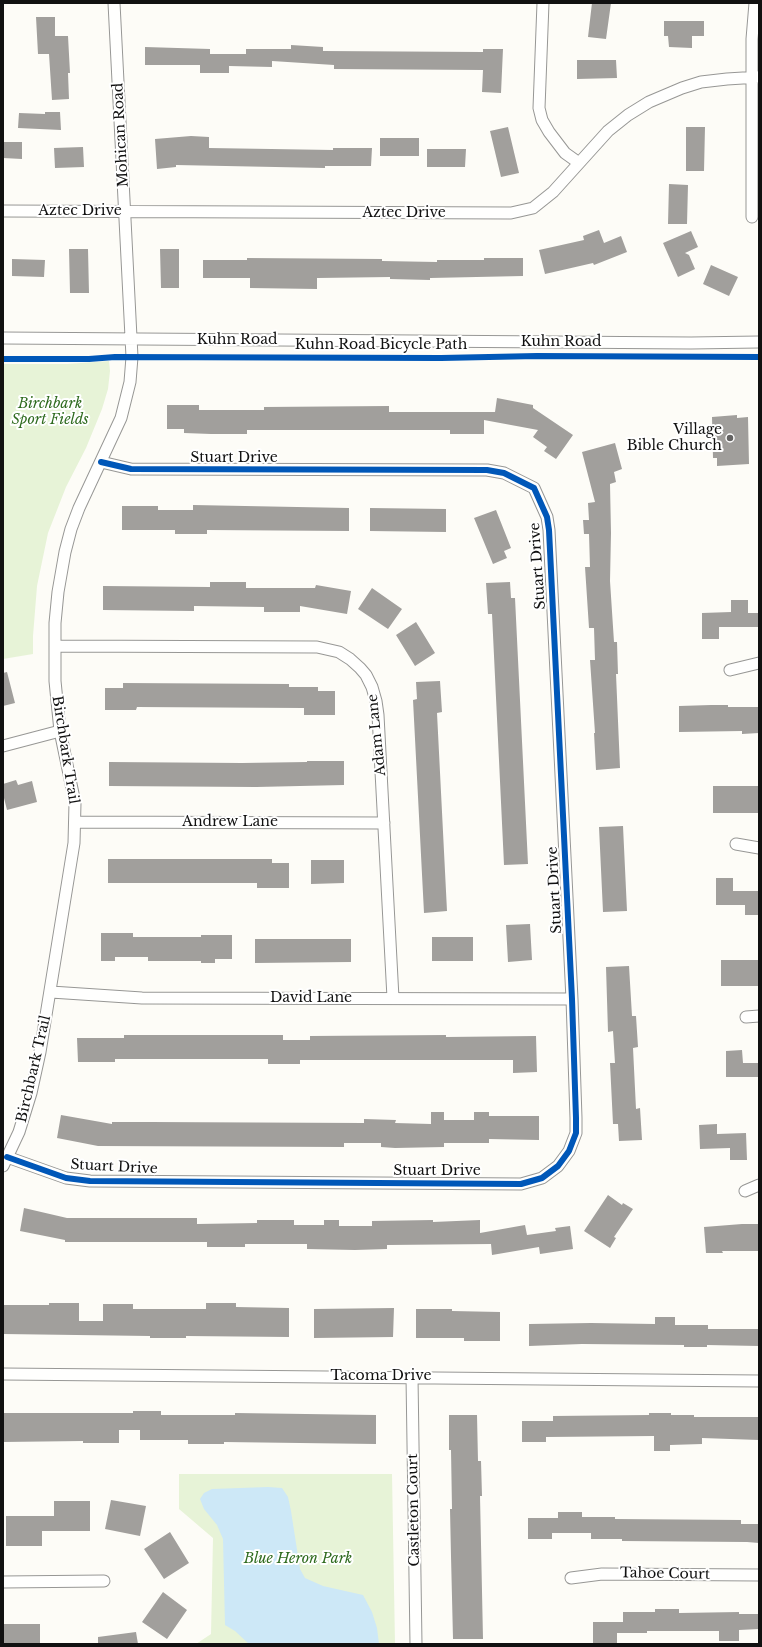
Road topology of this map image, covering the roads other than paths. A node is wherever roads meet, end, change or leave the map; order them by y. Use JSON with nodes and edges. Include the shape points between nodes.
{"nodes":[{"id":1,"x":114,"y":3,"type":"edge"},
{"id":2,"x":543,"y":3,"type":"edge"},
{"id":3,"x":755,"y":3,"type":"edge"},
{"id":4,"x":756,"y":77,"type":"edge"},
{"id":5,"x":578,"y":164,"type":"junction"},
{"id":6,"x":3,"y":211,"type":"edge"},
{"id":7,"x":124,"y":212,"type":"junction"},
{"id":8,"x":752,"y":217,"type":"dead end"},
{"id":9,"x":3,"y":338,"type":"edge"},
{"id":10,"x":131,"y":338,"type":"junction"},
{"id":11,"x":759,"y":342,"type":"edge"},
{"id":12,"x":101,"y":462,"type":"junction"},
{"id":13,"x":54,"y":646,"type":"junction"},
{"id":14,"x":759,"y":663,"type":"edge"},
{"id":15,"x":730,"y":670,"type":"dead end"},
{"id":16,"x":60,"y":731,"type":"junction"},
{"id":17,"x":3,"y":746,"type":"edge"},
{"id":18,"x":76,"y":822,"type":"junction"},
{"id":19,"x":384,"y":823,"type":"junction"},
{"id":20,"x":736,"y":844,"type":"dead end"},
{"id":21,"x":759,"y":848,"type":"edge"},
{"id":22,"x":51,"y":992,"type":"junction"},
{"id":23,"x":393,"y":998,"type":"junction"},
{"id":24,"x":572,"y":999,"type":"junction"},
{"id":25,"x":746,"y":1016,"type":"dead end"},
{"id":26,"x":759,"y":1016,"type":"edge"},
{"id":27,"x":5,"y":1162,"type":"edge"},
{"id":28,"x":759,"y":1185,"type":"edge"},
{"id":29,"x":746,"y":1191,"type":"dead end"},
{"id":30,"x":3,"y":1374,"type":"edge"},
{"id":31,"x":412,"y":1376,"type":"junction"},
{"id":32,"x":759,"y":1381,"type":"edge"},
{"id":33,"x":759,"y":1575,"type":"edge"},
{"id":34,"x":571,"y":1578,"type":"dead end"},
{"id":35,"x":104,"y":1581,"type":"dead end"},
{"id":36,"x":3,"y":1582,"type":"edge"},
{"id":37,"x":416,"y":1644,"type":"edge"}],
"edges":[{"from":1,"to":7,"type":"street","name":"Mohican Road"},
{"from":2,"to":5,"type":"street","via":[[539,108],[549,132],[565,153]]},
{"from":3,"to":4,"type":"street","via":[[752,39]]},
{"from":4,"to":5,"type":"street","name":"Aztec Drive","via":[[701,82],[649,102],[608,131]]},
{"from":4,"to":8,"type":"street"},
{"from":5,"to":7,"type":"street","name":"Aztec Drive","via":[[553,192],[533,208],[512,213]]},
{"from":6,"to":7,"type":"street","name":"Aztec Drive"},
{"from":7,"to":10,"type":"street","name":"Mohican Road"},
{"from":9,"to":10,"type":"street","name":"Kuhn Road"},
{"from":10,"to":11,"type":"street","name":"Kuhn Road"},
{"from":10,"to":12,"type":"street","name":"Birchbark Trail","via":[[131,370],[127,397],[121,418]]},
{"from":12,"to":13,"type":"street","name":"Birchbark Trail","via":[[79,508],[65,552],[58,592]]},
{"from":12,"to":24,"type":"street","name":"Stuart Drive","via":[[130,469],[487,470],[504,473],[534,488],[547,517],[549,530]]},
{"from":13,"to":16,"type":"street","name":"Birchbark Trail"},
{"from":13,"to":19,"type":"street","name":"Adam Lane","via":[[317,648],[340,652],[366,675],[376,701]]},
{"from":14,"to":15,"type":"street"},
{"from":16,"to":17,"type":"street"},
{"from":16,"to":18,"type":"street","name":"Birchbark Trail","via":[[75,803]]},
{"from":18,"to":19,"type":"street","name":"Andrew Lane"},
{"from":18,"to":22,"type":"street","name":"Birchbark Trail"},
{"from":19,"to":23,"type":"street","name":"Adam Lane"},
{"from":20,"to":21,"type":"street"},
{"from":22,"to":23,"type":"street","name":"David Lane","via":[[142,998]]},
{"from":22,"to":27,"type":"street","name":"Birchbark Trail","via":[[31,1093],[19,1132]]},
{"from":23,"to":24,"type":"street","name":"David Lane"},
{"from":24,"to":27,"type":"street","name":"Stuart Drive","via":[[576,1133],[569,1151],[558,1166],[542,1178],[531,1182],[490,1184],[90,1181],[66,1178]]},
{"from":25,"to":26,"type":"street"},
{"from":28,"to":29,"type":"street"},
{"from":30,"to":31,"type":"street","name":"Tacoma Drive"},
{"from":31,"to":32,"type":"street","name":"Tacoma Drive"},
{"from":31,"to":37,"type":"street","name":"Castleton Court"},
{"from":33,"to":34,"type":"street","name":"Tahoe Court","via":[[602,1574]]},
{"from":35,"to":36,"type":"street"}]}
